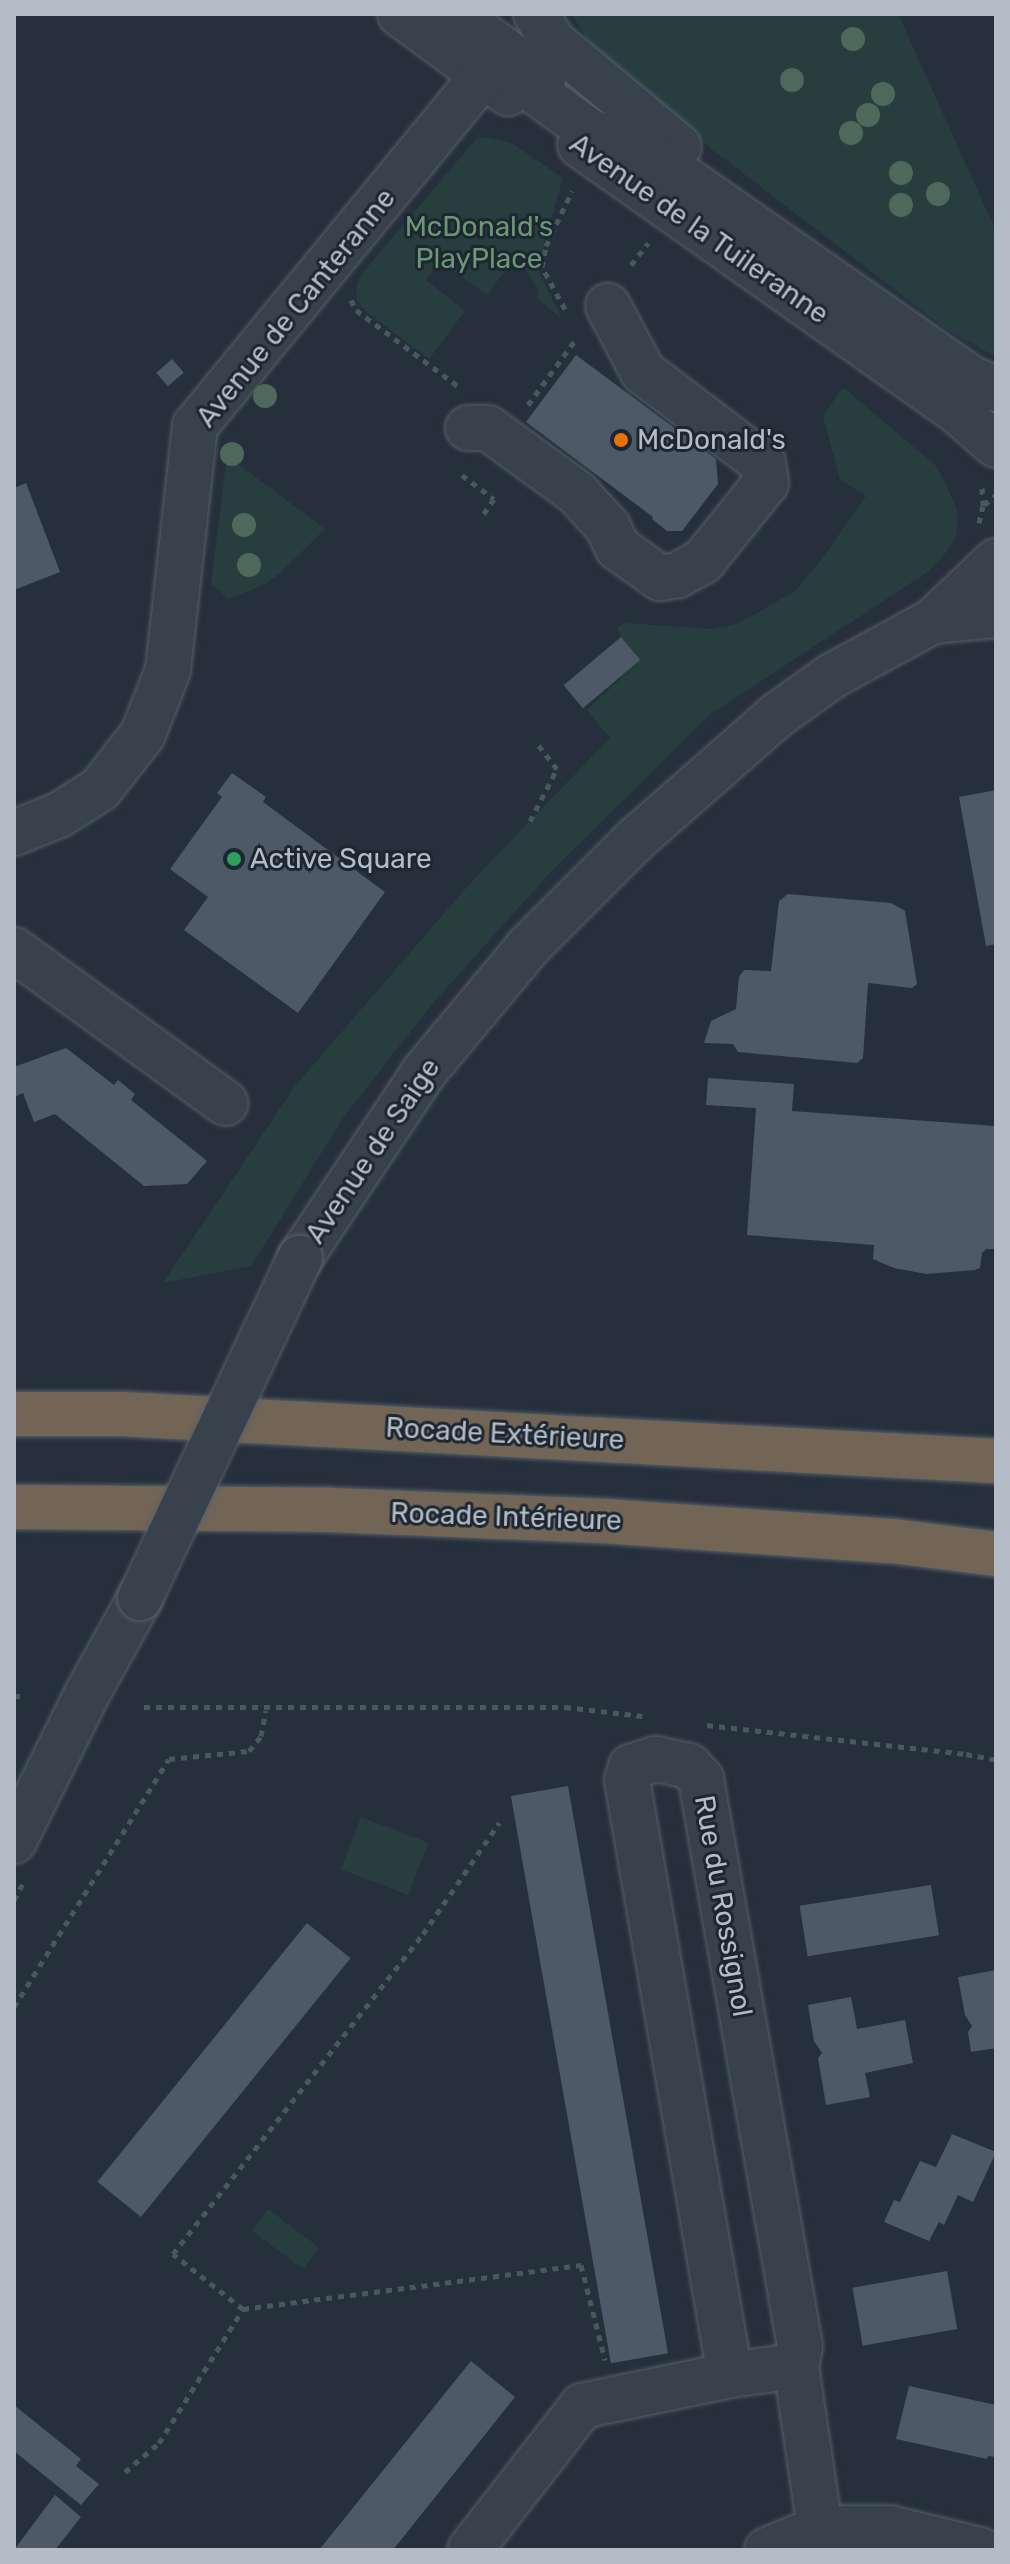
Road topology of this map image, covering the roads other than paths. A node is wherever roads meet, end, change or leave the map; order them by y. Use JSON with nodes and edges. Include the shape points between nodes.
{"nodes":[{"id":1,"x":400,"y":14,"type":"edge"},
{"id":2,"x":454,"y":14,"type":"edge"},
{"id":3,"x":536,"y":14,"type":"edge"},
{"id":4,"x":483,"y":75,"type":"junction"},
{"id":5,"x":650,"y":155,"type":"junction"},
{"id":6,"x":716,"y":202,"type":"junction"},
{"id":7,"x":586,"y":321,"type":"road end"},
{"id":8,"x":996,"y":389,"type":"edge"},
{"id":9,"x":467,"y":410,"type":"road end"},
{"id":10,"x":996,"y":445,"type":"edge"},
{"id":11,"x":996,"y":561,"type":"edge"},
{"id":12,"x":996,"y":615,"type":"edge"},
{"id":13,"x":933,"y":621,"type":"junction"},
{"id":14,"x":14,"y":833,"type":"edge"},
{"id":15,"x":14,"y":950,"type":"edge"},
{"id":16,"x":225,"y":1103,"type":"dead end"},
{"id":17,"x":14,"y":1414,"type":"edge"},
{"id":18,"x":996,"y":1461,"type":"edge"},
{"id":19,"x":14,"y":1507,"type":"edge"},
{"id":20,"x":996,"y":1554,"type":"edge"},
{"id":21,"x":14,"y":1841,"type":"edge"},
{"id":22,"x":796,"y":2366,"type":"junction"},
{"id":23,"x":730,"y":2375,"type":"junction"},
{"id":24,"x":820,"y":2528,"type":"junction"},
{"id":25,"x":470,"y":2550,"type":"edge"},
{"id":26,"x":767,"y":2550,"type":"edge"},
{"id":27,"x":980,"y":2550,"type":"edge"}],
"edges":[{"from":1,"to":4,"type":"street","name":"Avenue de la Tuileranne"},
{"from":2,"to":5,"type":"street","name":"Avenue de la Tuileranne"},
{"from":3,"to":6,"type":"street","via":[[552,41],[676,142]]},
{"from":4,"to":5,"type":"street","via":[[508,72],[591,132]]},
{"from":4,"to":10,"type":"street","name":"Avenue de la Tuileranne","via":[[956,410]]},
{"from":4,"to":14,"type":"street","name":"Avenue de Canteranne","via":[[195,426],[168,670],[143,734],[100,789],[59,815]]},
{"from":5,"to":6,"type":"street","name":"Avenue de la Tuileranne"},
{"from":6,"to":8,"type":"street","name":"Avenue de la Tuileranne","via":[[974,380]]},
{"from":7,"to":9,"type":"street","via":[[643,372],[763,463],[766,483],[703,561],[660,578],[618,548],[608,527],[577,493]]},
{"from":11,"to":13,"type":"street","name":"Avenue de Saige"},
{"from":12,"to":13,"type":"street","name":"Avenue de Saige"},
{"from":13,"to":21,"type":"street","name":"Avenue de Saige","bridge":true,"via":[[832,676],[776,716],[635,840],[528,947],[424,1072],[300,1258],[140,1598]]},
{"from":15,"to":16,"type":"street"},
{"from":17,"to":18,"type":"highway","name":"Rocade Extérieure","via":[[121,1414]]},
{"from":19,"to":20,"type":"highway","name":"Rocade Intérieure","via":[[331,1510],[604,1521],[893,1541]]},
{"from":22,"to":23,"type":"street"},
{"from":22,"to":23,"type":"street","name":"Rue du Rossignol","via":[[800,2346],[701,1779],[689,1766],[656,1759],[631,1767],[627,1780]]},
{"from":22,"to":24,"type":"street","name":"Rue du Rossignol"},
{"from":23,"to":25,"type":"street","via":[[582,2406]]},
{"from":24,"to":26,"type":"street"},
{"from":24,"to":27,"type":"street","via":[[890,2528]]}]}
